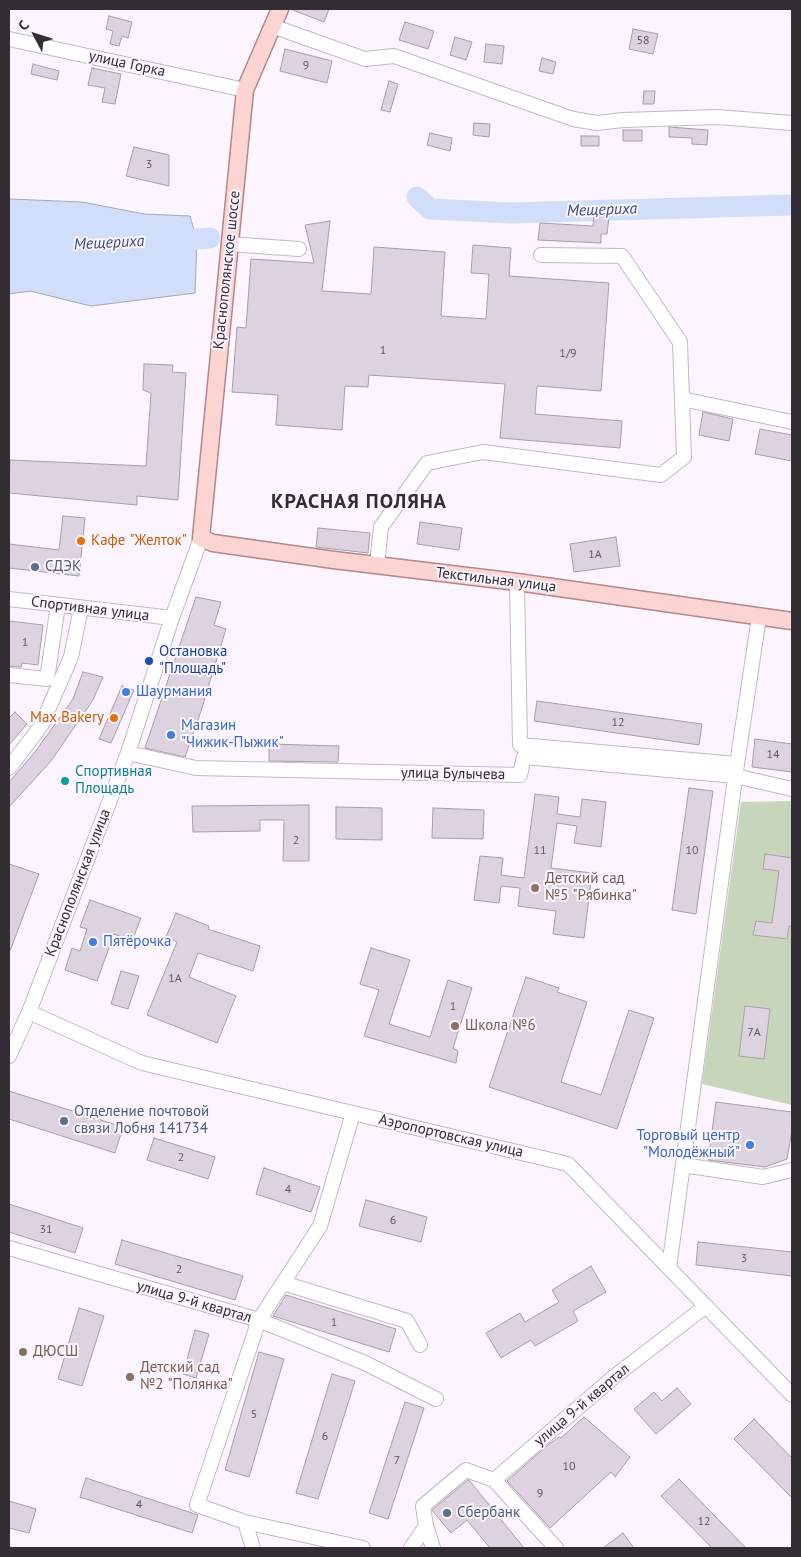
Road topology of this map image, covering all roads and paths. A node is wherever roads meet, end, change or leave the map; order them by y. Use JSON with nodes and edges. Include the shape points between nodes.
{"nodes":[{"id":1,"x":280,"y":9,"type":"edge"},
{"id":2,"x":272,"y":26,"type":"junction"},
{"id":3,"x":9,"y":39,"type":"edge"},
{"id":4,"x":245,"y":90,"type":"junction"},
{"id":5,"x":792,"y":124,"type":"edge"},
{"id":6,"x":229,"y":244,"type":"junction"},
{"id":7,"x":299,"y":249,"type":"dead end"},
{"id":8,"x":541,"y":255,"type":"dead end"},
{"id":9,"x":682,"y":399,"type":"junction"},
{"id":10,"x":792,"y":422,"type":"edge"},
{"id":11,"x":201,"y":538,"type":"junction"},
{"id":12,"x":376,"y":565,"type":"junction"},
{"id":13,"x":517,"y":582,"type":"junction"},
{"id":14,"x":9,"y":599,"type":"edge"},
{"id":15,"x":58,"y":605,"type":"junction"},
{"id":16,"x":80,"y":608,"type":"junction"},
{"id":17,"x":759,"y":617,"type":"junction"},
{"id":18,"x":172,"y":618,"type":"junction"},
{"id":19,"x":792,"y":621,"type":"edge"},
{"id":20,"x":9,"y":675,"type":"edge"},
{"id":21,"x":128,"y":753,"type":"junction"},
{"id":22,"x":9,"y":768,"type":"edge"},
{"id":23,"x":736,"y":770,"type":"junction"},
{"id":24,"x":792,"y":789,"type":"edge"},
{"id":25,"x":29,"y":1012,"type":"junction"},
{"id":26,"x":9,"y":1056,"type":"edge"},
{"id":27,"x":353,"y":1113,"type":"junction"},
{"id":28,"x":683,"y":1165,"type":"junction"},
{"id":29,"x":792,"y":1170,"type":"edge"},
{"id":30,"x":9,"y":1248,"type":"edge"},
{"id":31,"x":669,"y":1268,"type":"junction"},
{"id":32,"x":283,"y":1283,"type":"junction"},
{"id":33,"x":706,"y":1306,"type":"junction"},
{"id":34,"x":259,"y":1320,"type":"junction"},
{"id":35,"x":420,"y":1345,"type":"dead end"},
{"id":36,"x":792,"y":1395,"type":"edge"},
{"id":37,"x":436,"y":1399,"type":"dead end"},
{"id":38,"x":494,"y":1480,"type":"junction"},
{"id":39,"x":245,"y":1522,"type":"junction"},
{"id":40,"x":426,"y":1526,"type":"junction"},
{"id":41,"x":253,"y":1548,"type":"edge"},
{"id":42,"x":363,"y":1548,"type":"edge"},
{"id":43,"x":411,"y":1548,"type":"edge"},
{"id":44,"x":433,"y":1548,"type":"edge"},
{"id":45,"x":556,"y":1548,"type":"edge"}],
"edges":[{"from":1,"to":2,"type":"main road","name":"Краснополянское шоссе"},
{"from":2,"to":4,"type":"main road","name":"Краснополянское шоссе"},
{"from":2,"to":5,"type":"street","via":[[365,59],[394,56],[573,119],[597,123],[718,117]]},
{"from":3,"to":4,"type":"street","name":"улица Горка"},
{"from":4,"to":6,"type":"main road","name":"Краснополянское шоссе"},
{"from":6,"to":7,"type":"street"},
{"from":6,"to":11,"type":"main road","name":"Краснополянское шоссе"},
{"from":8,"to":9,"type":"street","via":[[622,256],[680,342]]},
{"from":9,"to":10,"type":"street"},
{"from":9,"to":12,"type":"street","via":[[684,457],[661,475],[482,452],[427,463],[381,527]]},
{"from":11,"to":12,"type":"main road","name":"Текстильная улица"},
{"from":11,"to":18,"type":"street","name":"Краснополянская улица"},
{"from":12,"to":13,"type":"main road","name":"Текстильная улица"},
{"from":13,"to":17,"type":"main road","name":"Текстильная улица"},
{"from":13,"to":23,"type":"street","via":[[520,745]]},
{"from":14,"to":15,"type":"street","name":"Спортивная улица"},
{"from":15,"to":16,"type":"street","name":"Спортивная улица"},
{"from":15,"to":20,"type":"street","via":[[48,679]]},
{"from":16,"to":18,"type":"street","name":"Спортивная улица"},
{"from":16,"to":22,"type":"street","via":[[71,656],[41,726]]},
{"from":17,"to":19,"type":"main road","name":"Текстильная улица"},
{"from":17,"to":23,"type":"street"},
{"from":18,"to":21,"type":"street","name":"Краснополянская улица"},
{"from":21,"to":23,"type":"street","name":"улица Булычева","via":[[196,768],[520,775],[524,757]]},
{"from":21,"to":25,"type":"street","name":"Краснополянская улица"},
{"from":23,"to":24,"type":"street","name":"улица Булычева"},
{"from":23,"to":28,"type":"street"},
{"from":25,"to":26,"type":"street","name":"Краснополянская улица"},
{"from":25,"to":27,"type":"street","name":"Аэропортовская улица","via":[[142,1062]]},
{"from":27,"to":31,"type":"street","name":"Аэропортовская улица","via":[[568,1164]]},
{"from":27,"to":32,"type":"street","via":[[320,1226]]},
{"from":28,"to":29,"type":"street","via":[[763,1177]]},
{"from":28,"to":31,"type":"street"},
{"from":30,"to":34,"type":"street","name":"улица 9-й квартал"},
{"from":31,"to":33,"type":"street","name":"Аэропортовская улица"},
{"from":32,"to":34,"type":"street"},
{"from":32,"to":35,"type":"street","via":[[407,1322]]},
{"from":33,"to":36,"type":"street","name":"Аэропортовская улица"},
{"from":33,"to":38,"type":"street","name":"улица 9-й квартал","via":[[615,1376]]},
{"from":34,"to":37,"type":"street","via":[[365,1363]]},
{"from":34,"to":39,"type":"street","name":"улица 9-й квартал","via":[[197,1505]]},
{"from":38,"to":40,"type":"street","via":[[466,1470],[422,1506]]},
{"from":38,"to":45,"type":"street"},
{"from":39,"to":41,"type":"street"},
{"from":39,"to":42,"type":"street","name":"улица 9-й квартал"},
{"from":40,"to":43,"type":"street"},
{"from":40,"to":44,"type":"street"}]}
